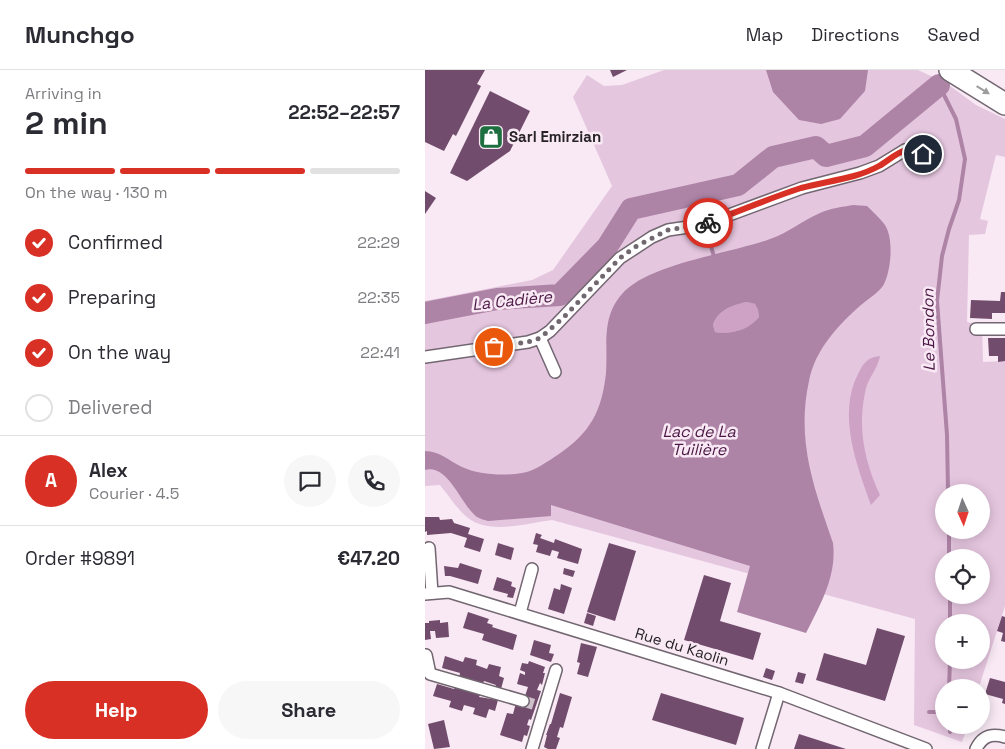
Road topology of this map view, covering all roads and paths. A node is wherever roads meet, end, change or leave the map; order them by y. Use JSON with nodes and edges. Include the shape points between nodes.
{"nodes":[{"id":1,"x":955,"y":73,"type":"edge"},
{"id":2,"x":1005,"y":104,"type":"edge"},
{"id":3,"x":923,"y":154,"type":"dead end"},
{"id":4,"x":975,"y":329,"type":"dead end"},
{"id":5,"x":1005,"y":329,"type":"edge"},
{"id":6,"x":540,"y":338,"type":"junction"},
{"id":7,"x":425,"y":357,"type":"edge"},
{"id":8,"x":555,"y":372,"type":"dead end"},
{"id":9,"x":429,"y":548,"type":"dead end"},
{"id":10,"x":532,"y":569,"type":"dead end"},
{"id":11,"x":428,"y":593,"type":"edge"},
{"id":12,"x":520,"y":613,"type":"junction"},
{"id":13,"x":426,"y":655,"type":"dead end"},
{"id":14,"x":556,"y":670,"type":"dead end"},
{"id":15,"x":779,"y":693,"type":"junction"},
{"id":16,"x":523,"y":701,"type":"tunnel mouth"},
{"id":17,"x":1005,"y":737,"type":"edge"},
{"id":18,"x":532,"y":749,"type":"edge"},
{"id":19,"x":762,"y":749,"type":"edge"},
{"id":20,"x":926,"y":749,"type":"edge"},
{"id":21,"x":976,"y":749,"type":"edge"}],
"edges":[{"from":1,"to":2,"type":"highway","one_way":true},
{"from":3,"to":6,"type":"street","via":[[905,150],[860,174],[802,188],[702,225],[668,230],[652,237],[620,258]]},
{"from":4,"to":5,"type":"street"},
{"from":6,"to":7,"type":"street"},
{"from":6,"to":8,"type":"street"},
{"from":9,"to":11,"type":"street"},
{"from":10,"to":12,"type":"street"},
{"from":11,"to":12,"type":"street","name":"Rue du Kaolin","via":[[449,592]]},
{"from":12,"to":15,"type":"street","name":"Rue du Kaolin"},
{"from":13,"to":16,"type":"street","via":[[429,674]]},
{"from":14,"to":18,"type":"street","via":[[540,706]]},
{"from":15,"to":19,"type":"street"},
{"from":15,"to":20,"type":"street","name":"Rue du Kaolin"},
{"from":17,"to":21,"type":"street","via":[[988,736],[981,739]]}]}
